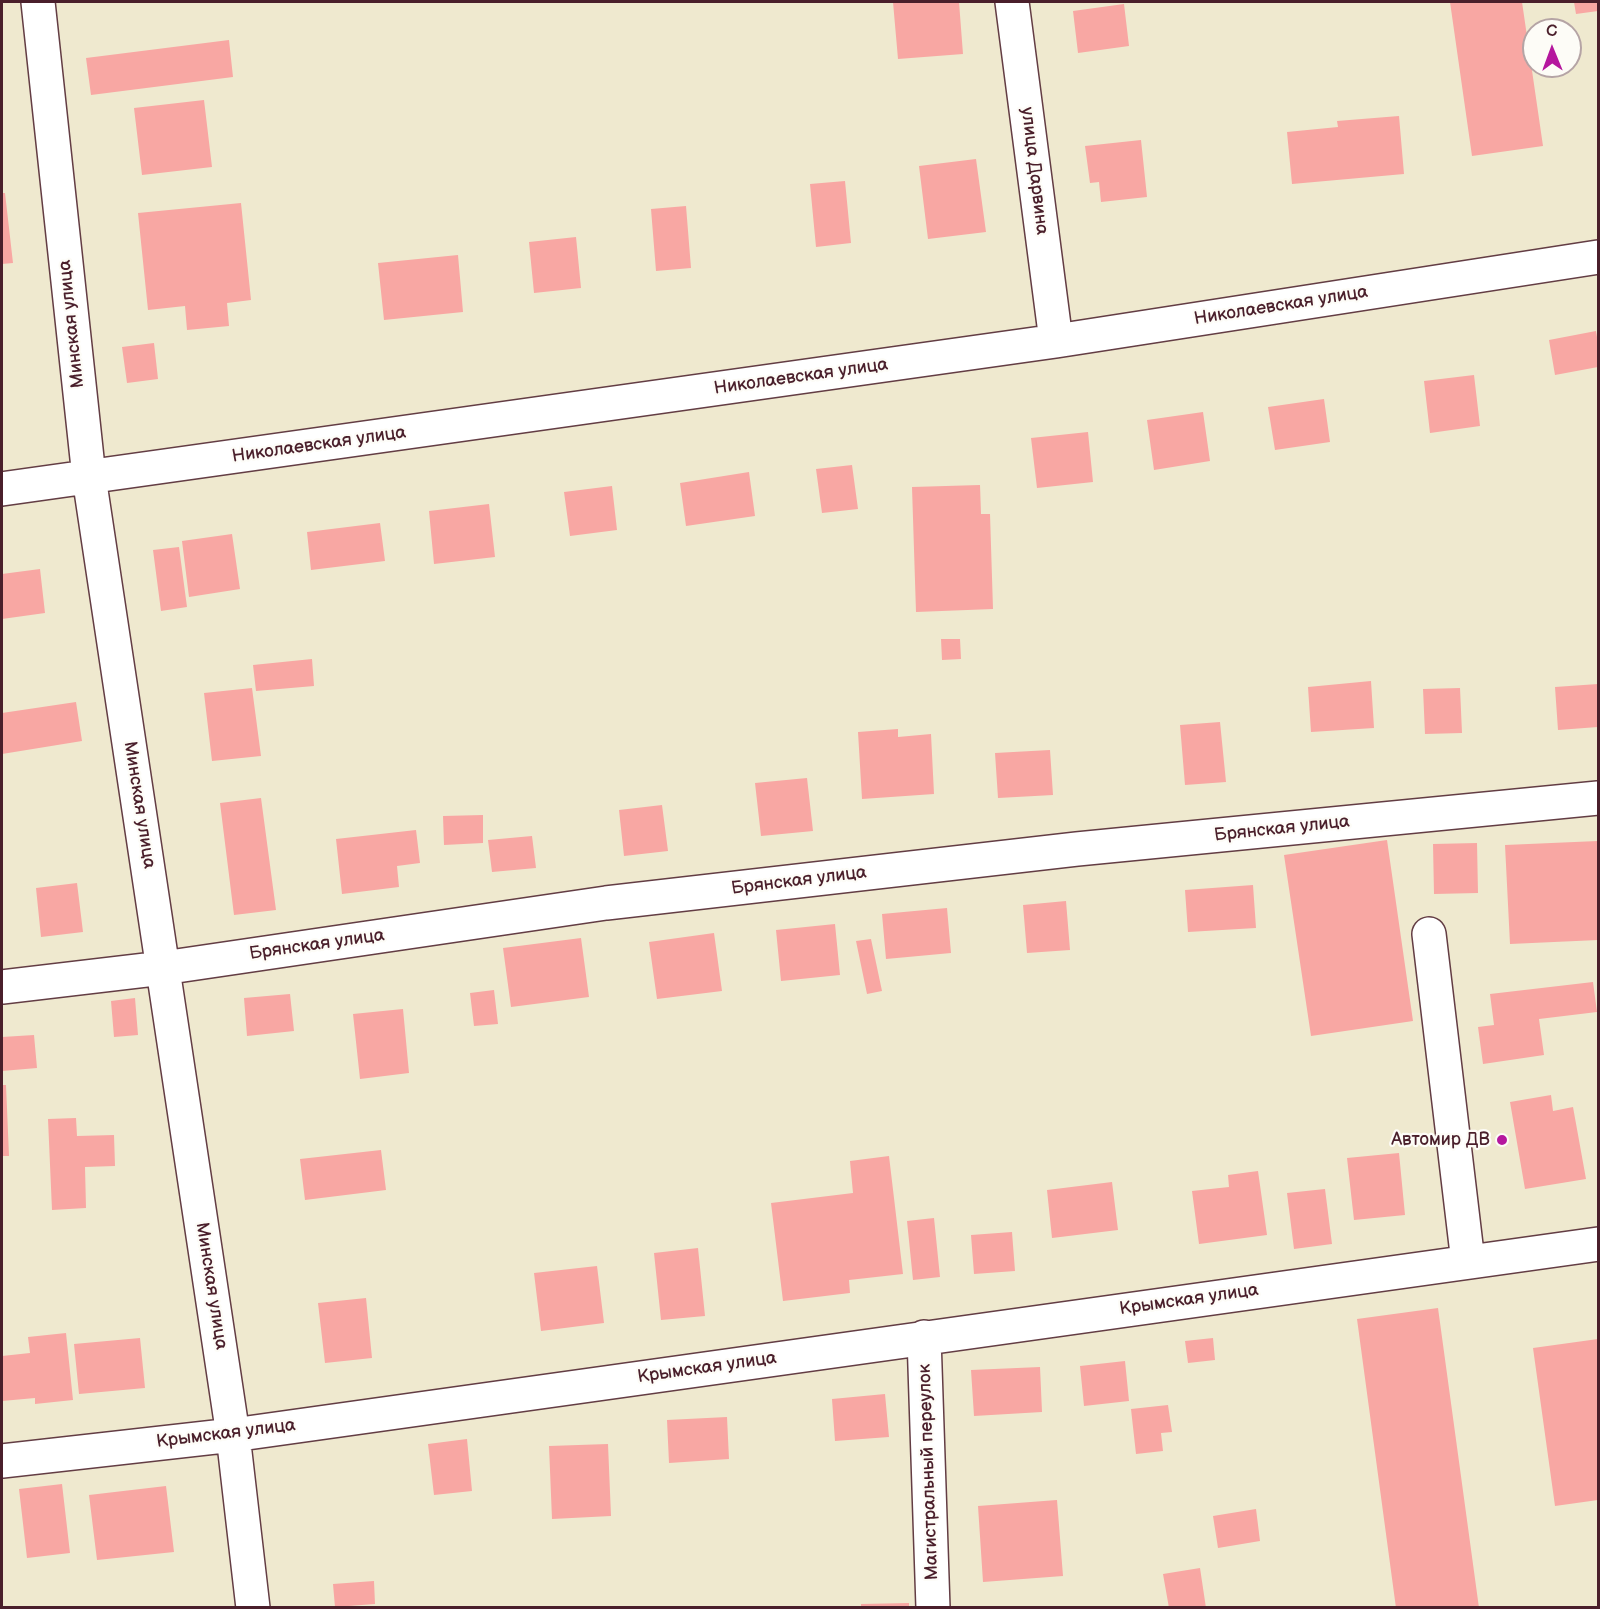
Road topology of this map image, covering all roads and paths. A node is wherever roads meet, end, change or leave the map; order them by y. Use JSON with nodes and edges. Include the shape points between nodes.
{"nodes":[{"id":1,"x":38,"y":2,"type":"edge"},
{"id":2,"x":1012,"y":2,"type":"edge"},
{"id":3,"x":1599,"y":257,"type":"edge"},
{"id":4,"x":1056,"y":341,"type":"junction"},
{"id":5,"x":89,"y":477,"type":"junction"},
{"id":6,"x":2,"y":489,"type":"edge"},
{"id":7,"x":1599,"y":798,"type":"edge"},
{"id":8,"x":1429,"y":934,"type":"dead end"},
{"id":9,"x":163,"y":968,"type":"junction"},
{"id":10,"x":2,"y":987,"type":"edge"},
{"id":11,"x":1599,"y":1244,"type":"edge"},
{"id":12,"x":1468,"y":1262,"type":"junction"},
{"id":13,"x":924,"y":1337,"type":"junction"},
{"id":14,"x":233,"y":1435,"type":"junction"},
{"id":15,"x":2,"y":1461,"type":"edge"},
{"id":16,"x":253,"y":1608,"type":"edge"},
{"id":17,"x":933,"y":1608,"type":"edge"}],
"edges":[{"from":1,"to":5,"type":"street","name":"Минская улица"},
{"from":2,"to":4,"type":"street","name":"улица Дарвина"},
{"from":3,"to":4,"type":"street","name":"Николаевская улица"},
{"from":4,"to":5,"type":"street","name":"Николаевская улица"},
{"from":5,"to":6,"type":"street","name":"Николаевская улица"},
{"from":5,"to":9,"type":"street","name":"Минская улица"},
{"from":7,"to":9,"type":"street","name":"Брянская улица","via":[[1077,849],[606,903]]},
{"from":8,"to":12,"type":"street"},
{"from":9,"to":10,"type":"street","name":"Брянская улица"},
{"from":9,"to":14,"type":"street","name":"Минская улица"},
{"from":11,"to":12,"type":"street","name":"Крымская улица"},
{"from":12,"to":13,"type":"street","name":"Крымская улица"},
{"from":13,"to":14,"type":"street","name":"Крымская улица"},
{"from":13,"to":17,"type":"street","name":"Магистральный переулок"},
{"from":14,"to":15,"type":"street","name":"Крымская улица"},
{"from":14,"to":16,"type":"street","name":"Минская улица"}]}
